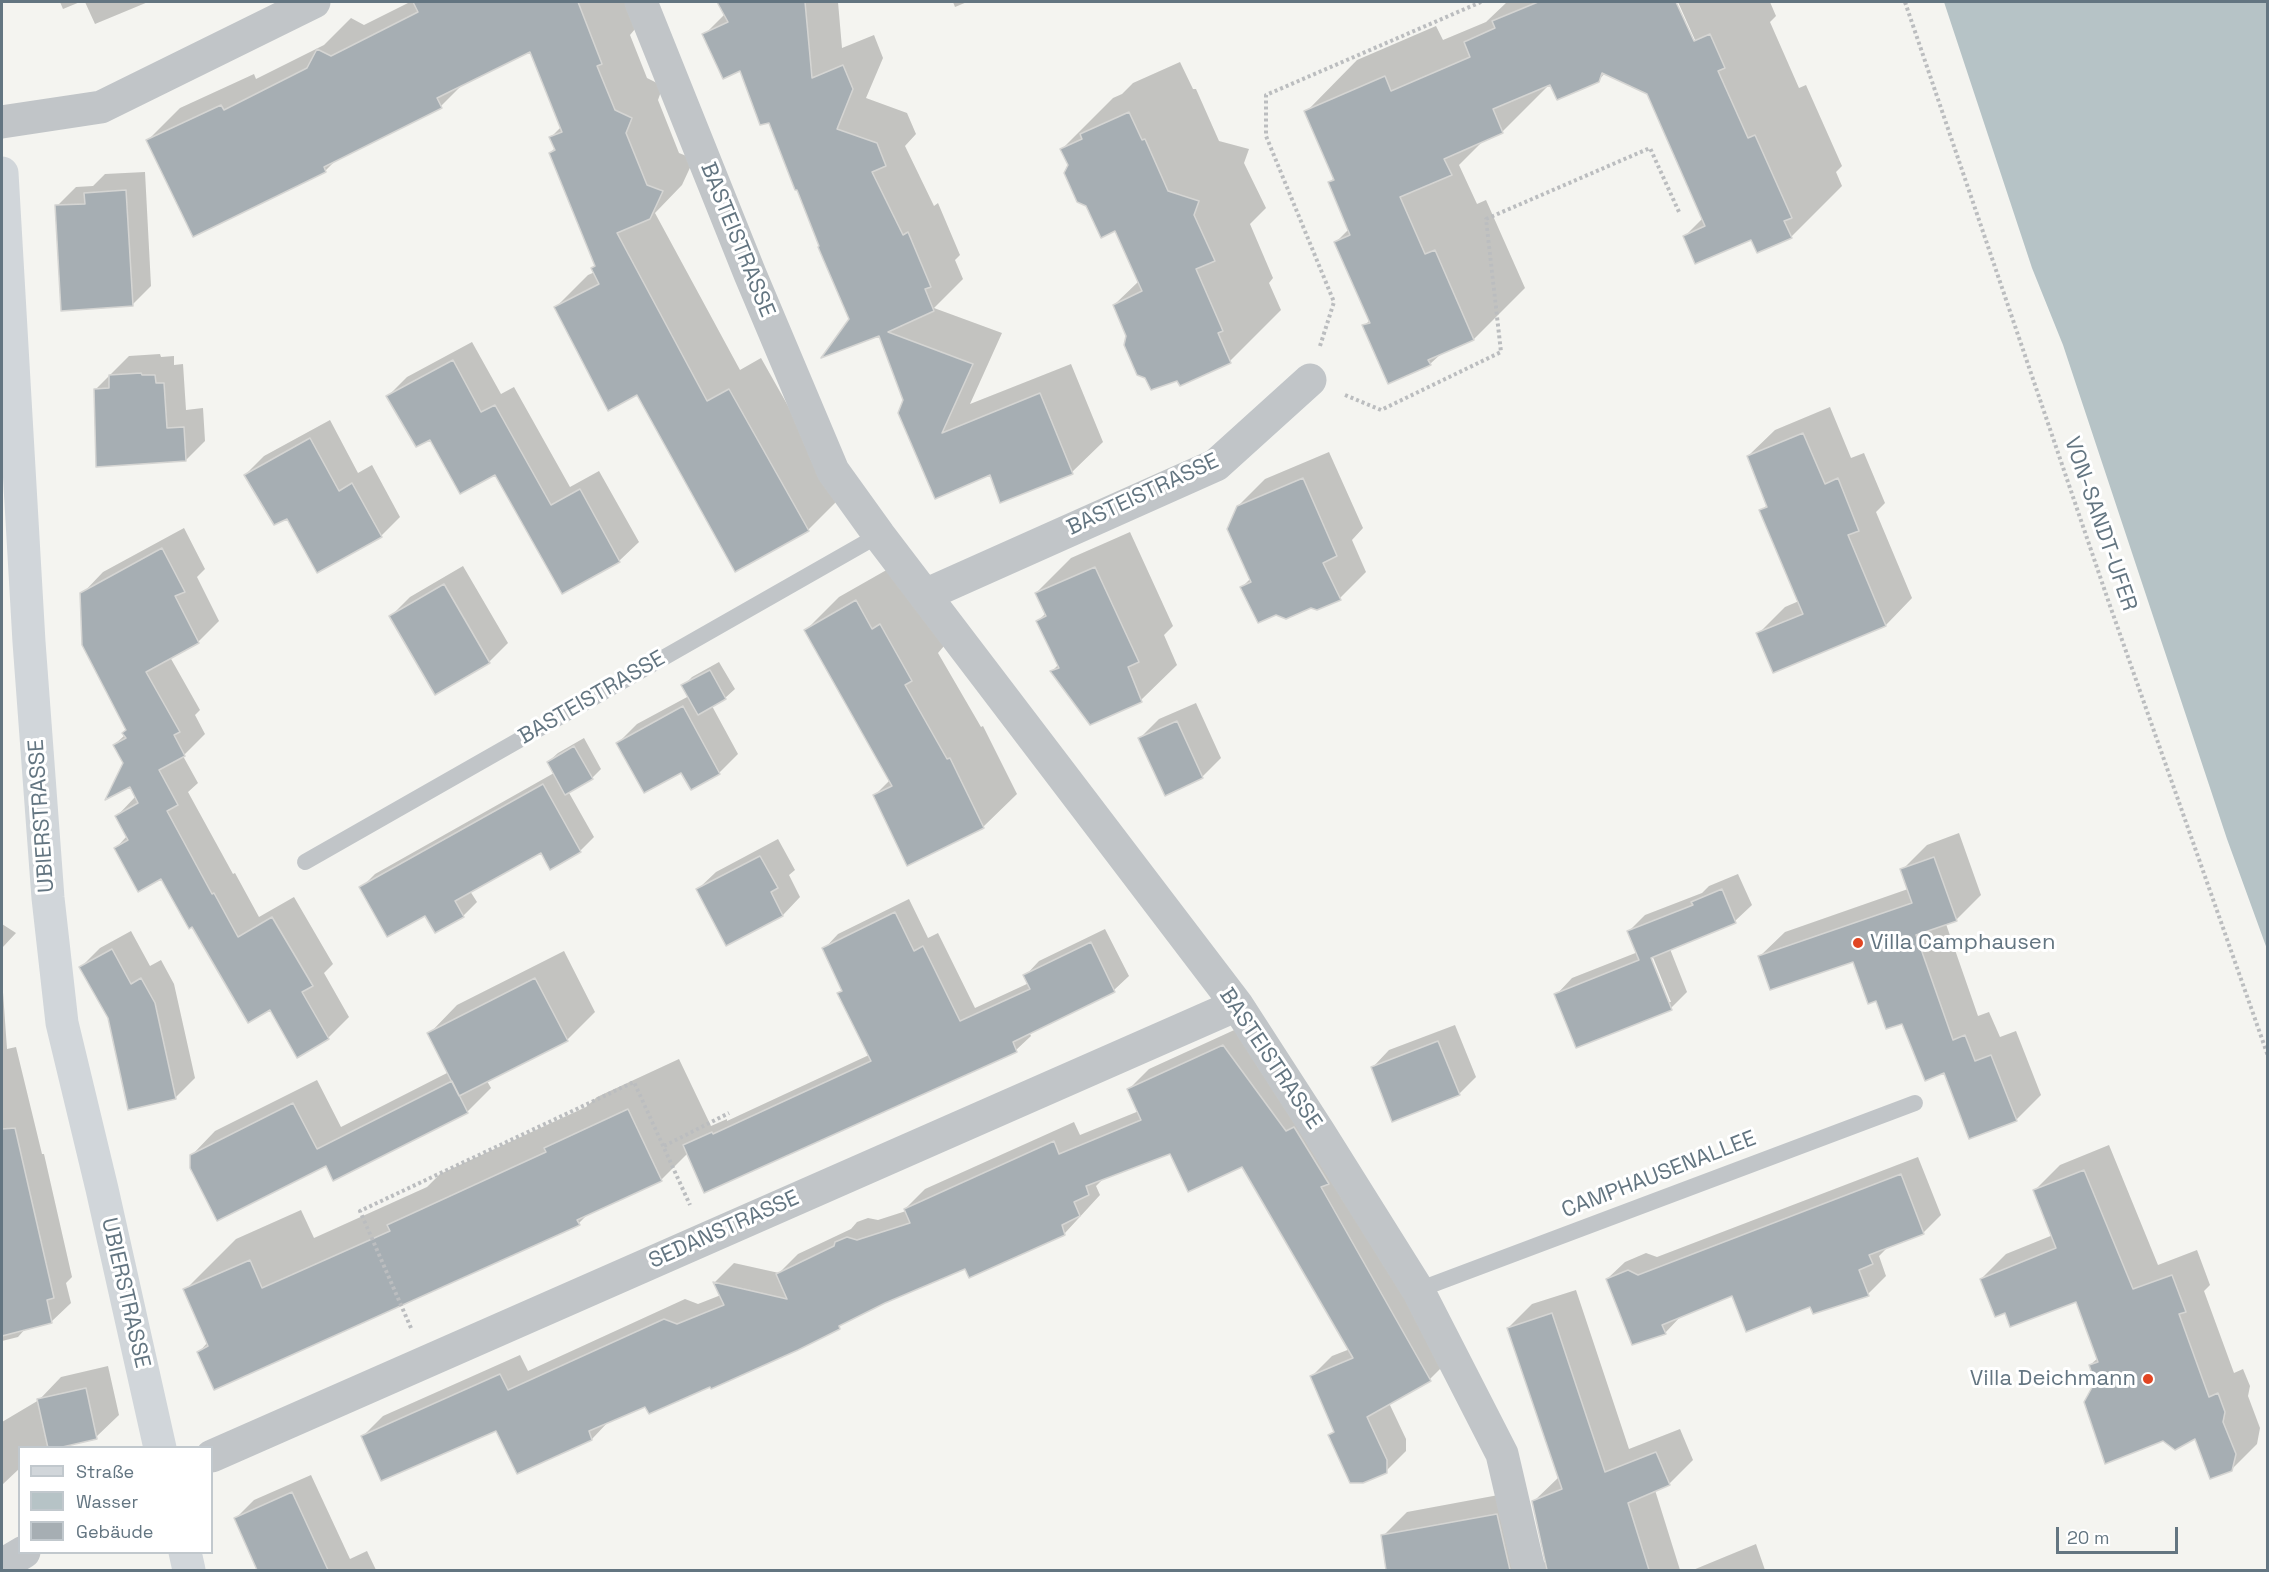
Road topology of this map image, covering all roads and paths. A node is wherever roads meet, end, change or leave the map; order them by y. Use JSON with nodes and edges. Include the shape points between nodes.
{"nodes":[{"id":1,"x":314,"y":2,"type":"edge"},
{"id":2,"x":641,"y":2,"type":"edge"},
{"id":3,"x":1481,"y":2,"type":"edge"},
{"id":4,"x":1905,"y":2,"type":"edge"},
{"id":5,"x":2,"y":122,"type":"edge"},
{"id":6,"x":2,"y":173,"type":"edge"},
{"id":7,"x":1679,"y":212,"type":"dead end"},
{"id":8,"x":1310,"y":380,"type":"junction"},
{"id":9,"x":879,"y":535,"type":"junction"},
{"id":10,"x":925,"y":595,"type":"junction"},
{"id":11,"x":305,"y":862,"type":"dead end"},
{"id":12,"x":1237,"y":1005,"type":"junction"},
{"id":13,"x":2268,"y":1056,"type":"edge"},
{"id":14,"x":1915,"y":1103,"type":"dead end"},
{"id":15,"x":729,"y":1113,"type":"dead end"},
{"id":16,"x":664,"y":1146,"type":"junction"},
{"id":17,"x":705,"y":1238,"type":"junction"},
{"id":18,"x":1418,"y":1290,"type":"junction"},
{"id":19,"x":425,"y":1362,"type":"junction"},
{"id":20,"x":160,"y":1446,"type":"edge"},
{"id":21,"x":213,"y":1456,"type":"edge"},
{"id":22,"x":21,"y":1554,"type":"edge"},
{"id":23,"x":185,"y":1554,"type":"edge"},
{"id":24,"x":2,"y":1565,"type":"edge"},
{"id":25,"x":189,"y":1570,"type":"edge"},
{"id":26,"x":1529,"y":1570,"type":"edge"}],
"edges":[{"from":1,"to":5,"type":"street","via":[[101,107]]},
{"from":2,"to":9,"type":"street","name":"BASTEISTRASSE","via":[[833,471]]},
{"from":3,"to":8,"type":"path","via":[[1266,95],[1266,136],[1334,302]]},
{"from":4,"to":13,"type":"path","name":"VON-SANDT-UFER"},
{"from":6,"to":20,"type":"main road","name":"UBIERSTRASSE","via":[[48,898],[62,1023]]},
{"from":7,"to":8,"type":"path","via":[[1650,148],[1486,219],[1502,352],[1381,410]]},
{"from":8,"to":10,"type":"street","name":"BASTEISTRASSE","via":[[1216,465]]},
{"from":9,"to":10,"type":"street","name":"BASTEISTRASSE"},
{"from":9,"to":11,"type":"lane","name":"BASTEISTRASSE"},
{"from":10,"to":12,"type":"street","name":"BASTEISTRASSE"},
{"from":12,"to":17,"type":"street","name":"SEDANSTRASSE"},
{"from":12,"to":18,"type":"street","name":"BASTEISTRASSE"},
{"from":14,"to":18,"type":"lane","name":"CAMPHAUSENALLEE"},
{"from":15,"to":16,"type":"path"},
{"from":16,"to":17,"type":"path"},
{"from":16,"to":19,"type":"path","via":[[634,1082],[360,1211]]},
{"from":17,"to":19,"type":"street","name":"SEDANSTRASSE"},
{"from":18,"to":26,"type":"street","name":"BASTEISTRASSE","via":[[1502,1454]]},
{"from":19,"to":21,"type":"street","name":"SEDANSTRASSE"},
{"from":22,"to":24,"type":"street"},
{"from":23,"to":25,"type":"main road"}]}
